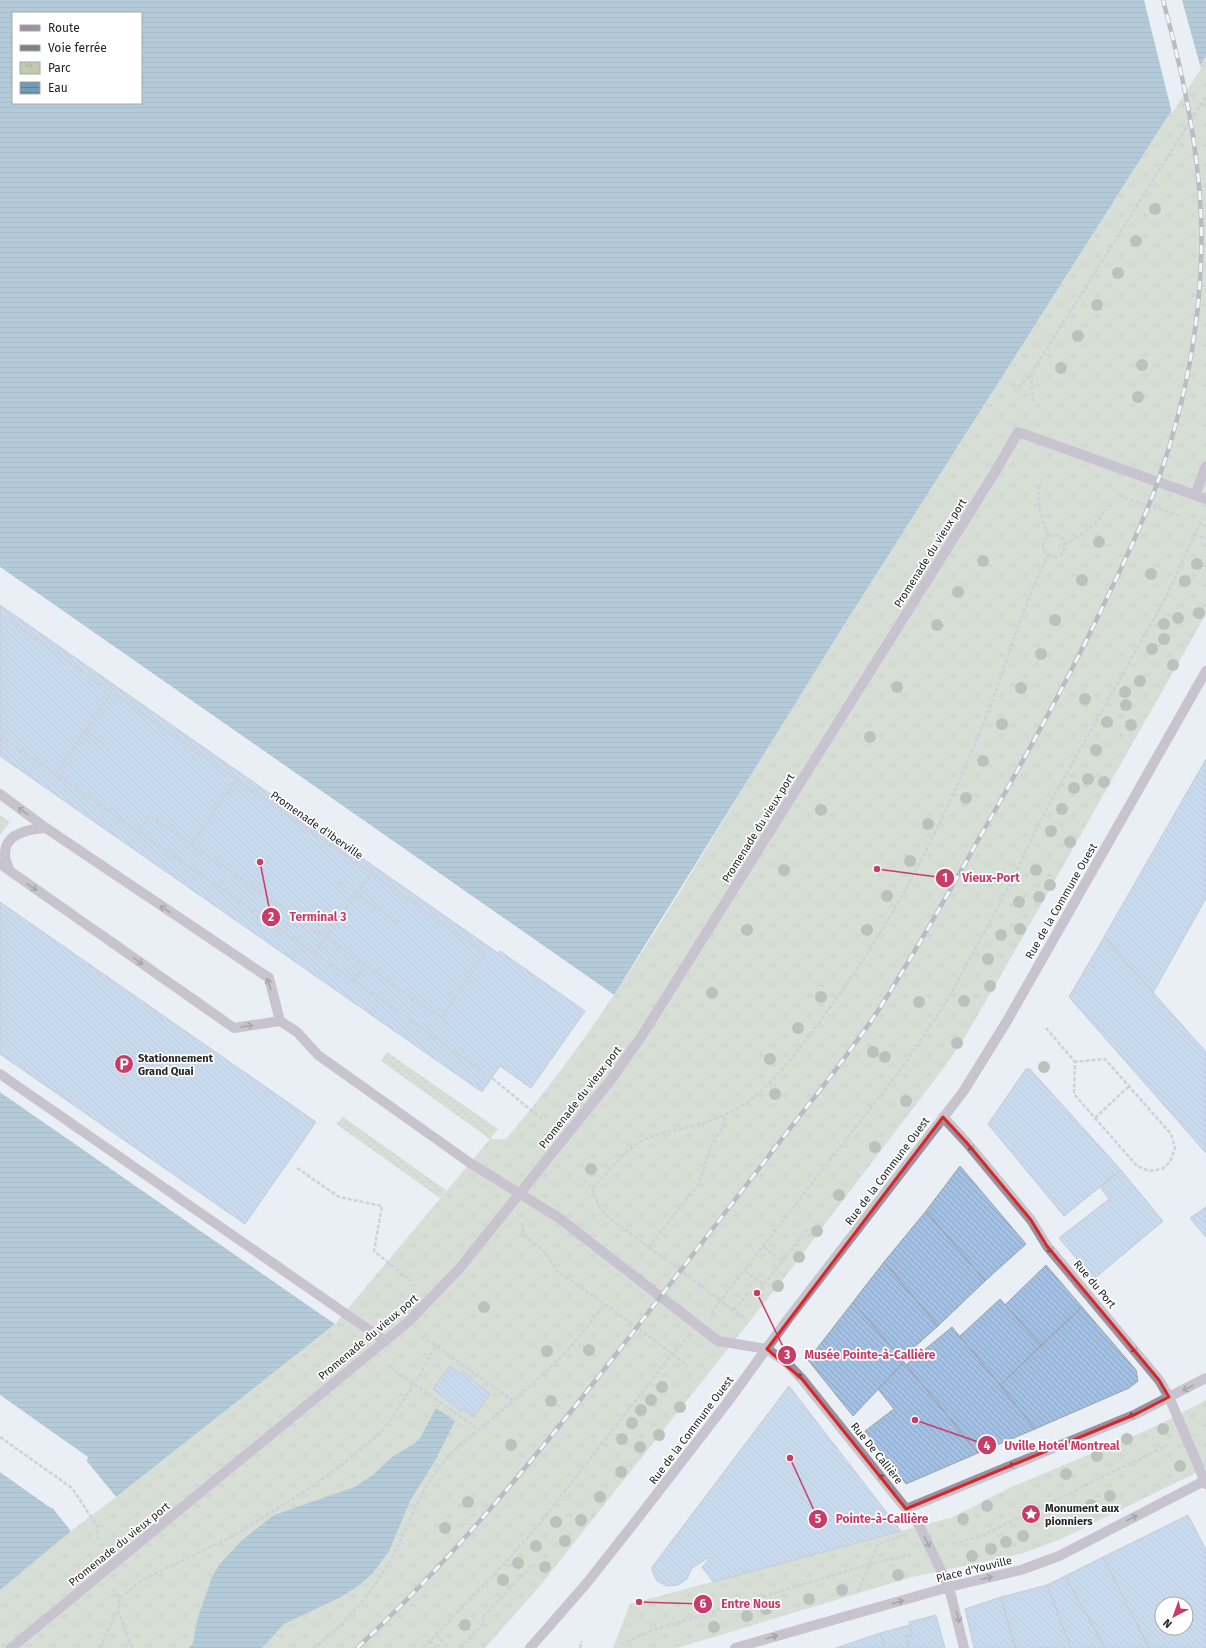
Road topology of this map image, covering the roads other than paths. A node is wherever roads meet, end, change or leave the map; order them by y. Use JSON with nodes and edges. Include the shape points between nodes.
{"nodes":[{"id":1,"x":1206,"y":466,"type":"edge"},
{"id":2,"x":1195,"y":495,"type":"junction"},
{"id":3,"x":1206,"y":499,"type":"edge"},
{"id":4,"x":1206,"y":670,"type":"edge"},
{"id":5,"x":0,"y":794,"type":"edge"},
{"id":6,"x":46,"y":828,"type":"junction"},
{"id":7,"x":0,"y":864,"type":"edge"},
{"id":8,"x":10,"y":871,"type":"junction"},
{"id":9,"x":280,"y":1021,"type":"junction"},
{"id":10,"x":0,"y":1074,"type":"edge"},
{"id":11,"x":943,"y":1117,"type":"junction"},
{"id":12,"x":520,"y":1194,"type":"junction"},
{"id":13,"x":385,"y":1341,"type":"junction"},
{"id":14,"x":767,"y":1349,"type":"junction"},
{"id":15,"x":1206,"y":1378,"type":"edge"},
{"id":16,"x":1169,"y":1397,"type":"junction"},
{"id":17,"x":1206,"y":1482,"type":"edge"},
{"id":18,"x":906,"y":1509,"type":"junction"},
{"id":19,"x":949,"y":1587,"type":"junction"},
{"id":20,"x":11,"y":1648,"type":"edge"},
{"id":21,"x":530,"y":1648,"type":"edge"},
{"id":22,"x":735,"y":1648,"type":"edge"},
{"id":23,"x":964,"y":1648,"type":"edge"}],
"edges":[{"from":1,"to":2,"type":"street"},
{"from":2,"to":3,"type":"street"},
{"from":2,"to":12,"type":"street","name":"Promenade du vieux port","via":[[1018,432],[641,1037],[610,1081]]},
{"from":4,"to":11,"type":"street","name":"Rue de la Commune Ouest","via":[[1007,1021],[963,1092]]},
{"from":6,"to":5,"type":"street","one_way":true},
{"from":6,"to":8,"type":"street","via":[[30,828],[12,838],[6,846],[5,856]]},
{"from":9,"to":6,"type":"street","one_way":true,"via":[[268,978]]},
{"from":7,"to":8,"type":"street"},
{"from":8,"to":9,"type":"street","one_way":true,"via":[[234,1028]]},
{"from":9,"to":12,"type":"street","via":[[297,1032],[318,1055],[470,1163]]},
{"from":10,"to":13,"type":"street"},
{"from":11,"to":14,"type":"street","name":"Rue de la Commune Ouest"},
{"from":11,"to":16,"type":"street","name":"Rue du Port","one_way":true,"via":[[1026,1214],[1047,1246],[1159,1380]]},
{"from":12,"to":13,"type":"street","name":"Promenade du vieux port","via":[[459,1269],[408,1322]]},
{"from":12,"to":14,"type":"street","via":[[558,1218],[718,1341]]},
{"from":13,"to":20,"type":"street","name":"Promenade du vieux port"},
{"from":18,"to":14,"type":"street","name":"Rue De Callière","one_way":true,"via":[[802,1379],[787,1363]]},
{"from":14,"to":21,"type":"street","name":"Rue de la Commune Ouest","via":[[630,1529]]},
{"from":15,"to":16,"type":"street","one_way":true},
{"from":16,"to":17,"type":"street","name":"Rue du Port"},
{"from":16,"to":18,"type":"street","one_way":true,"via":[[1136,1414]]},
{"from":19,"to":17,"type":"street","name":"Place d'Youville","one_way":true,"via":[[1021,1570],[1059,1556]]},
{"from":18,"to":19,"type":"street","name":"Rue De Callière","one_way":true,"via":[[918,1525]]},
{"from":22,"to":19,"type":"street","name":"Place d'Youville","one_way":true},
{"from":19,"to":23,"type":"street","name":"Rue De Callière","one_way":true}]}
